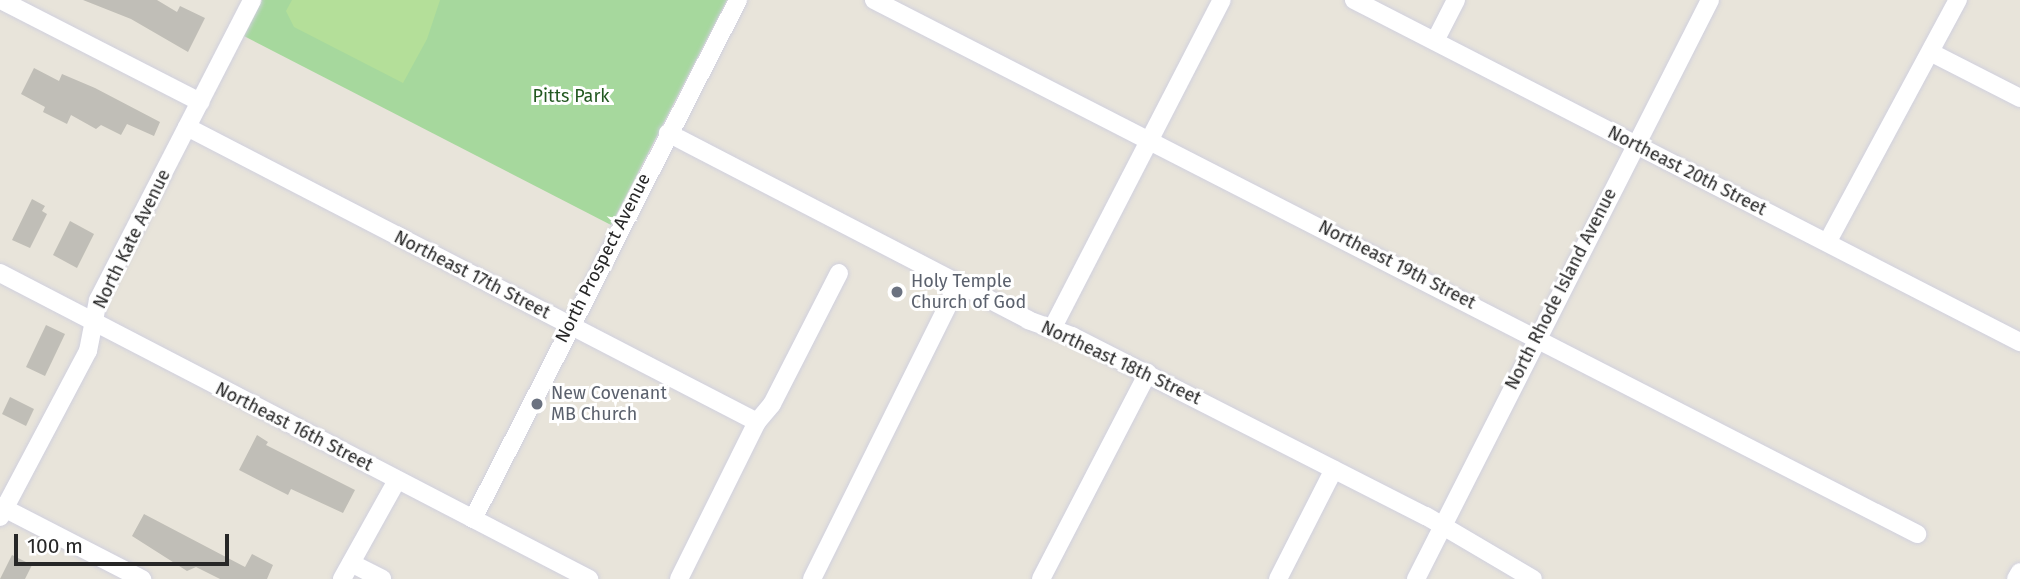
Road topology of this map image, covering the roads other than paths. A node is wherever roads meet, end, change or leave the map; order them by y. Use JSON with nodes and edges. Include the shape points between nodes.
{"nodes":[{"id":1,"x":1,"y":0,"type":"edge"},
{"id":2,"x":252,"y":0,"type":"edge"},
{"id":3,"x":738,"y":0,"type":"edge"},
{"id":4,"x":874,"y":0,"type":"edge"},
{"id":5,"x":1222,"y":0,"type":"edge"},
{"id":6,"x":1354,"y":0,"type":"edge"},
{"id":7,"x":1456,"y":0,"type":"edge"},
{"id":8,"x":1710,"y":0,"type":"edge"},
{"id":9,"x":1958,"y":0,"type":"edge"},
{"id":10,"x":1435,"y":41,"type":"junction"},
{"id":11,"x":1932,"y":53,"type":"junction"},
{"id":12,"x":2020,"y":98,"type":"edge"},
{"id":13,"x":200,"y":102,"type":"junction"},
{"id":14,"x":187,"y":127,"type":"junction"},
{"id":15,"x":668,"y":133,"type":"junction"},
{"id":16,"x":1151,"y":138,"type":"junction"},
{"id":17,"x":1634,"y":146,"type":"junction"},
{"id":18,"x":1828,"y":241,"type":"junction"},
{"id":19,"x":0,"y":273,"type":"edge"},
{"id":20,"x":839,"y":273,"type":"dead end"},
{"id":21,"x":959,"y":283,"type":"junction"},
{"id":22,"x":93,"y":323,"type":"junction"},
{"id":23,"x":568,"y":325,"type":"junction"},
{"id":24,"x":1052,"y":329,"type":"junction"},
{"id":25,"x":1537,"y":337,"type":"junction"},
{"id":26,"x":2020,"y":342,"type":"edge"},
{"id":27,"x":1147,"y":373,"type":"junction"},
{"id":28,"x":757,"y":422,"type":"junction"},
{"id":29,"x":1334,"y":469,"type":"junction"},
{"id":30,"x":397,"y":480,"type":"junction"},
{"id":31,"x":1,"y":510,"type":"edge"},
{"id":32,"x":473,"y":519,"type":"junction"},
{"id":33,"x":1441,"y":526,"type":"junction"},
{"id":34,"x":1917,"y":534,"type":"dead end"},
{"id":35,"x":351,"y":563,"type":"junction"},
{"id":36,"x":2020,"y":572,"type":"edge"},
{"id":37,"x":579,"y":577,"type":"edge"},
{"id":38,"x":142,"y":579,"type":"edge"},
{"id":39,"x":342,"y":579,"type":"edge"},
{"id":40,"x":382,"y":579,"type":"edge"},
{"id":41,"x":679,"y":579,"type":"edge"},
{"id":42,"x":812,"y":579,"type":"edge"},
{"id":43,"x":1041,"y":579,"type":"edge"},
{"id":44,"x":1278,"y":579,"type":"edge"},
{"id":45,"x":1416,"y":579,"type":"edge"},
{"id":46,"x":1533,"y":579,"type":"edge"},
{"id":47,"x":2016,"y":579,"type":"edge"}],
"edges":[{"from":1,"to":13,"type":"street"},
{"from":2,"to":13,"type":"street","name":"North Kate Avenue"},
{"from":3,"to":15,"type":"street","name":"North Prospect Avenue"},
{"from":4,"to":16,"type":"street","name":"Northeast 19th Street"},
{"from":5,"to":16,"type":"street"},
{"from":6,"to":10,"type":"street","name":"Northeast 20th Street"},
{"from":7,"to":10,"type":"street"},
{"from":8,"to":17,"type":"street","name":"North Rhode Island Avenue"},
{"from":9,"to":11,"type":"street"},
{"from":10,"to":17,"type":"street","name":"Northeast 20th Street"},
{"from":11,"to":12,"type":"street"},
{"from":11,"to":18,"type":"street"},
{"from":13,"to":14,"type":"street","name":"North Kate Avenue"},
{"from":14,"to":22,"type":"street","name":"North Kate Avenue","via":[[98,300]]},
{"from":14,"to":23,"type":"street","name":"Northeast 17th Street"},
{"from":15,"to":21,"type":"street","name":"Northeast 18th Street"},
{"from":15,"to":23,"type":"street","name":"North Prospect Avenue"},
{"from":16,"to":24,"type":"street"},
{"from":16,"to":25,"type":"street","name":"Northeast 19th Street"},
{"from":17,"to":18,"type":"street","name":"Northeast 20th Street"},
{"from":17,"to":25,"type":"street","name":"North Rhode Island Avenue"},
{"from":18,"to":26,"type":"street","name":"Northeast 20th Street"},
{"from":19,"to":22,"type":"street","name":"Northeast 16th Street"},
{"from":20,"to":28,"type":"street","via":[[772,404]]},
{"from":21,"to":24,"type":"street","name":"Northeast 18th Street"},
{"from":21,"to":42,"type":"street"},
{"from":22,"to":30,"type":"street","name":"Northeast 16th Street"},
{"from":22,"to":31,"type":"street","name":"North Kate Avenue","via":[[88,351]]},
{"from":23,"to":28,"type":"street","name":"Northeast 17th Street"},
{"from":23,"to":32,"type":"street","name":"North Prospect Avenue"},
{"from":24,"to":27,"type":"street","name":"Northeast 18th Street"},
{"from":25,"to":33,"type":"street","name":"North Rhode Island Avenue"},
{"from":25,"to":34,"type":"street","name":"Northeast 19th Street"},
{"from":27,"to":29,"type":"street","name":"Northeast 18th Street"},
{"from":27,"to":43,"type":"street"},
{"from":28,"to":41,"type":"street"},
{"from":29,"to":33,"type":"street","name":"Northeast 18th Street"},
{"from":29,"to":44,"type":"street"},
{"from":30,"to":32,"type":"street","name":"Northeast 16th Street"},
{"from":30,"to":35,"type":"street"},
{"from":31,"to":38,"type":"street"},
{"from":32,"to":37,"type":"street","name":"Northeast 16th Street"},
{"from":33,"to":45,"type":"street","name":"North Rhode Island Avenue"},
{"from":33,"to":46,"type":"street","name":"Northeast 18th Street"},
{"from":35,"to":39,"type":"street"},
{"from":35,"to":40,"type":"street"},
{"from":36,"to":47,"type":"street"}]}
